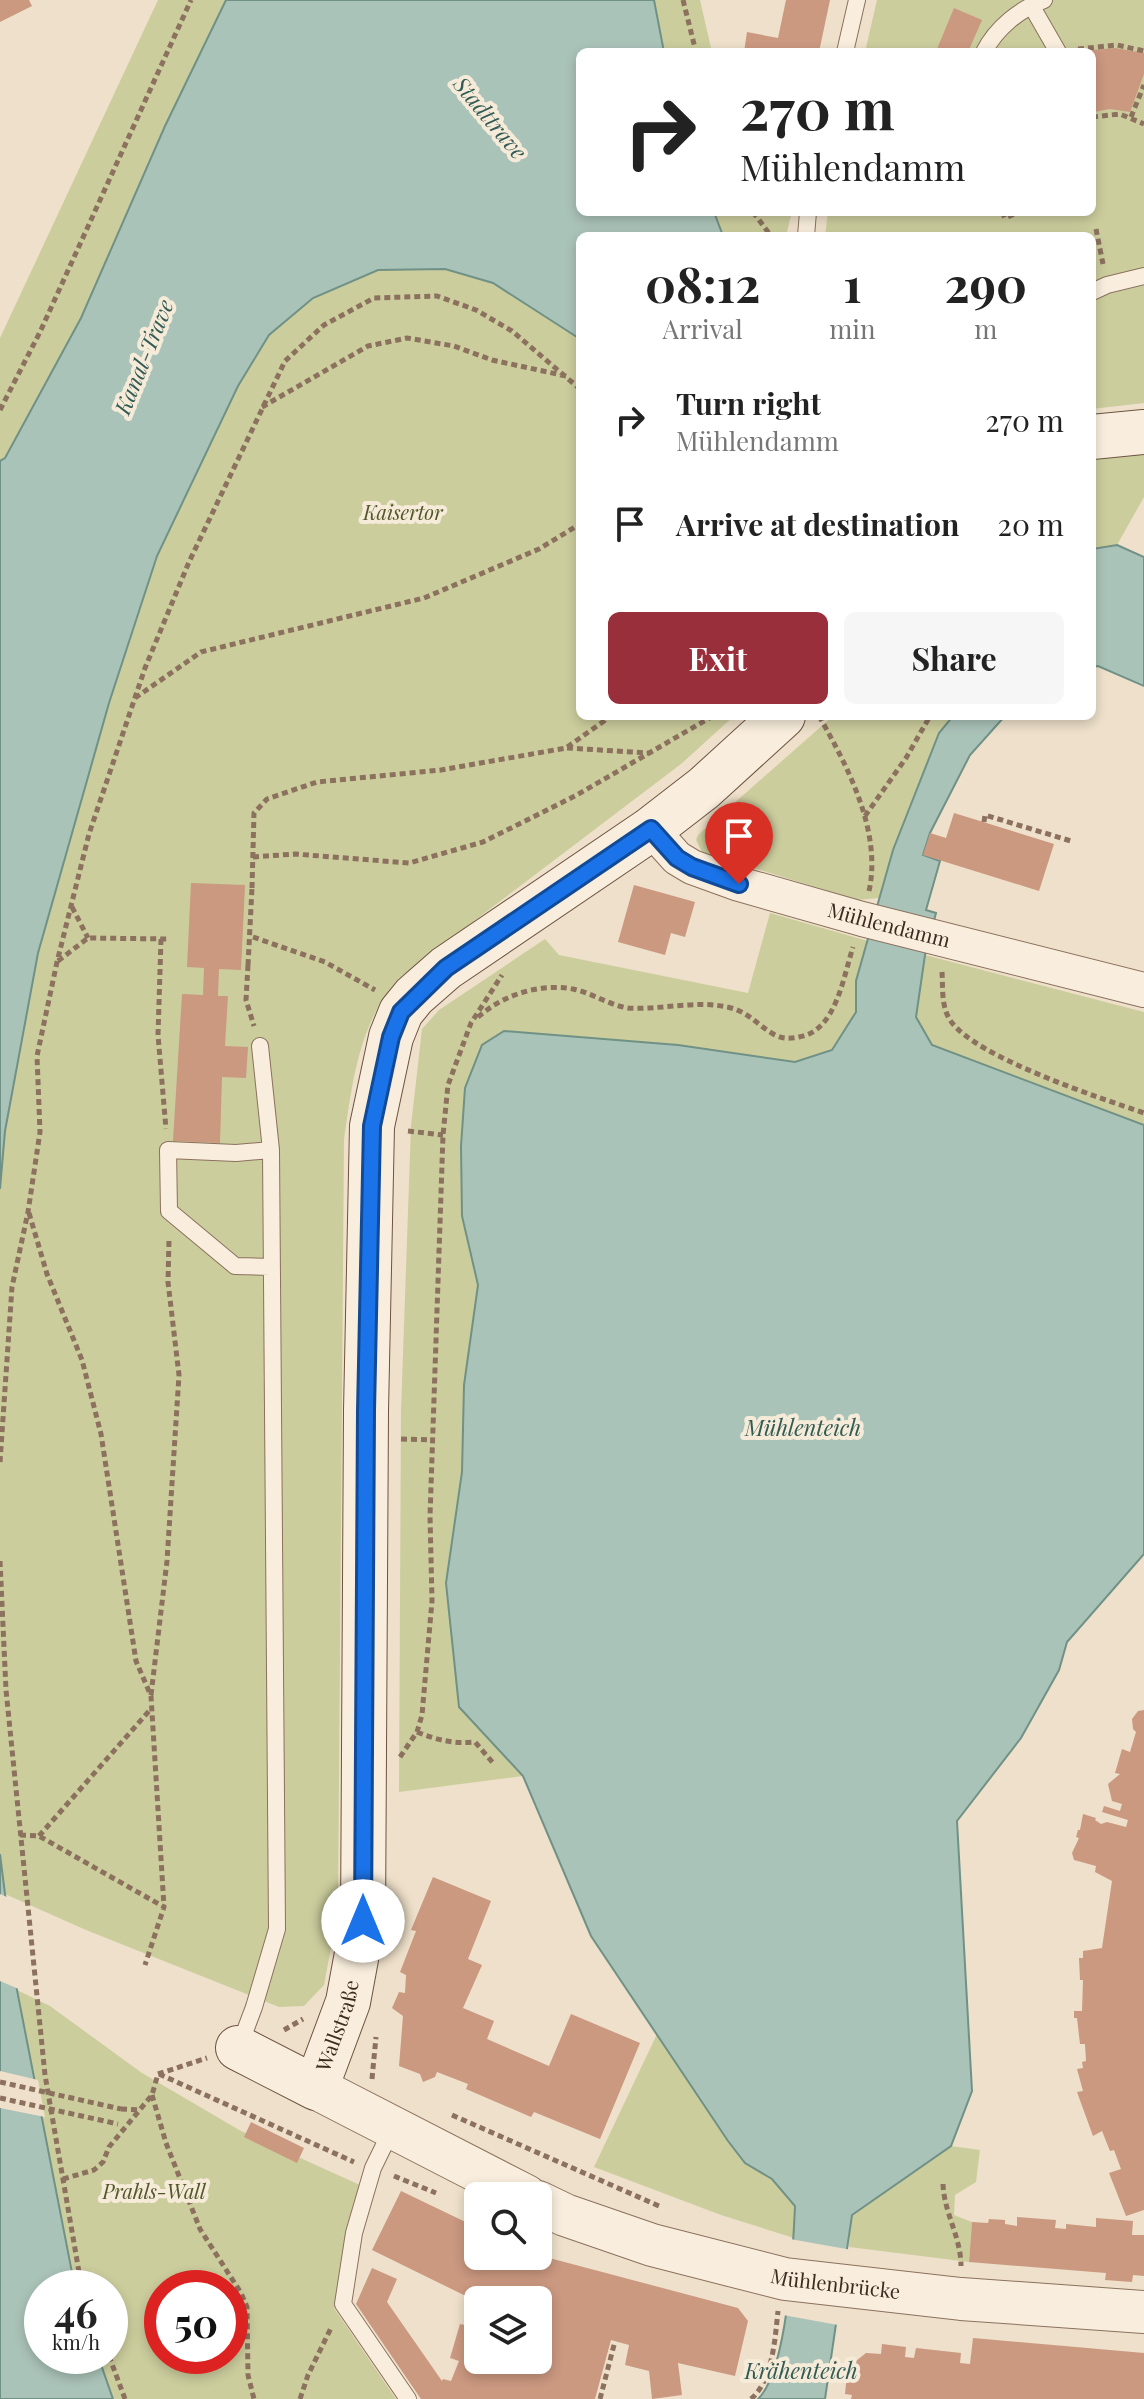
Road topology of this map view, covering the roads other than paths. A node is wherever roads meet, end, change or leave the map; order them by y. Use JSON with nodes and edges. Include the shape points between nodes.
{"nodes":[{"id":1,"x":857,"y":0,"type":"edge"},
{"id":2,"x":1038,"y":2,"type":"edge"},
{"id":3,"x":846,"y":48,"type":"edge"},
{"id":4,"x":987,"y":48,"type":"edge"},
{"id":5,"x":1059,"y":48,"type":"edge"},
{"id":6,"x":1144,"y":276,"type":"edge"},
{"id":7,"x":1099,"y":288,"type":"edge"},
{"id":8,"x":1144,"y":432,"type":"edge"},
{"id":9,"x":1096,"y":437,"type":"edge"},
{"id":10,"x":779,"y":720,"type":"edge"},
{"id":11,"x":651,"y":829,"type":"junction"},
{"id":12,"x":1144,"y":990,"type":"edge"},
{"id":13,"x":260,"y":1046,"type":"road end"},
{"id":14,"x":271,"y":1150,"type":"junction"},
{"id":15,"x":270,"y":1267,"type":"junction"},
{"id":16,"x":238,"y":2048,"type":"joint"},
{"id":17,"x":316,"y":2088,"type":"junction"},
{"id":18,"x":392,"y":2129,"type":"junction"},
{"id":19,"x":498,"y":2182,"type":"edge"},
{"id":20,"x":552,"y":2209,"type":"edge"},
{"id":21,"x":1144,"y":2312,"type":"edge"},
{"id":22,"x":408,"y":2399,"type":"edge"}],
"edges":[{"from":1,"to":3,"type":"lane"},
{"from":2,"to":4,"type":"lane","via":[[1010,20]]},
{"from":2,"to":5,"type":"lane"},
{"from":6,"to":7,"type":"lane"},
{"from":8,"to":9,"type":"main road"},
{"from":10,"to":11,"type":"main road","name":"Wallstraße"},
{"from":11,"to":12,"type":"street","name":"Mühlendamm","via":[[677,858],[739,884]]},
{"from":11,"to":17,"type":"main road","name":"Wallstraße","via":[[446,968],[401,1012],[391,1037],[372,1126],[363,1921],[348,2002]]},
{"from":13,"to":14,"type":"lane"},
{"from":14,"to":15,"type":"lane"},
{"from":14,"to":15,"type":"lane","via":[[168,1150],[169,1211],[235,1266]]},
{"from":15,"to":16,"type":"lane","via":[[277,1929]]},
{"from":16,"to":17,"type":"main road"},
{"from":17,"to":18,"type":"street"},
{"from":18,"to":19,"type":"street"},
{"from":18,"to":22,"type":"lane","via":[[373,2168],[354,2233],[343,2304]]},
{"from":20,"to":21,"type":"street","name":"Mühlenbrücke","via":[[726,2266],[782,2292],[851,2288]]}]}
